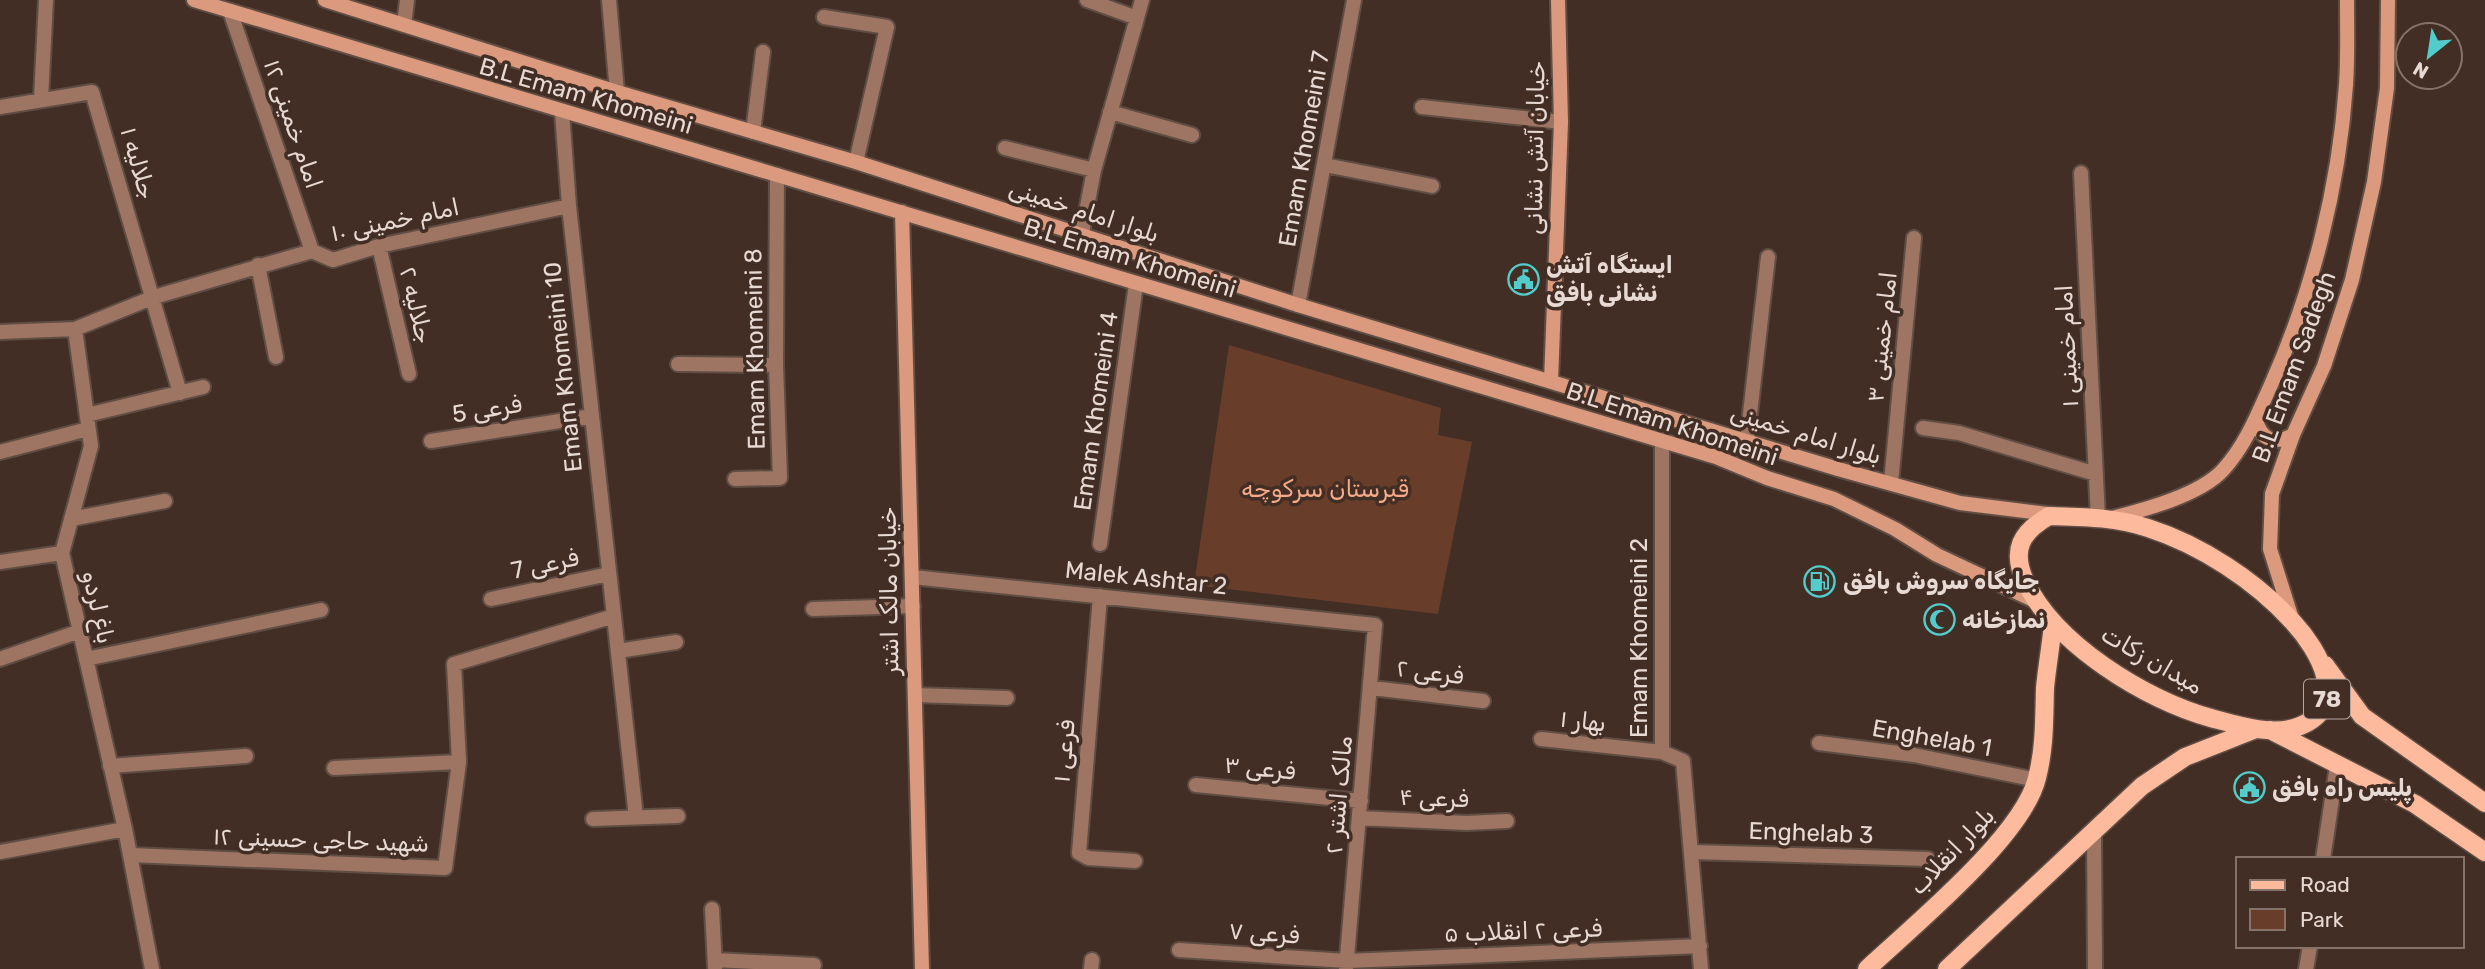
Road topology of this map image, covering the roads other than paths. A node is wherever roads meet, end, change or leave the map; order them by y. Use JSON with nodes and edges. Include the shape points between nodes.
{"nodes":[{"id":1,"x":46,"y":0,"type":"edge"},
{"id":2,"x":194,"y":0,"type":"edge"},
{"id":3,"x":325,"y":0,"type":"edge"},
{"id":4,"x":407,"y":0,"type":"edge"},
{"id":5,"x":609,"y":0,"type":"edge"},
{"id":6,"x":1087,"y":0,"type":"edge"},
{"id":7,"x":1142,"y":0,"type":"edge"},
{"id":8,"x":1354,"y":0,"type":"edge"},
{"id":9,"x":1558,"y":0,"type":"edge"},
{"id":10,"x":2347,"y":0,"type":"edge"},
{"id":11,"x":2388,"y":0,"type":"edge"},
{"id":12,"x":230,"y":11,"type":"junction"},
{"id":13,"x":824,"y":17,"type":"dead end"},
{"id":14,"x":1137,"y":18,"type":"junction"},
{"id":15,"x":404,"y":24,"type":"junction"},
{"id":16,"x":763,"y":52,"type":"dead end"},
{"id":17,"x":617,"y":92,"type":"junction"},
{"id":18,"x":41,"y":99,"type":"junction"},
{"id":19,"x":0,"y":107,"type":"edge"},
{"id":20,"x":1422,"y":107,"type":"dead end"},
{"id":21,"x":1110,"y":111,"type":"junction"},
{"id":22,"x":562,"y":112,"type":"junction"},
{"id":23,"x":1561,"y":122,"type":"junction"},
{"id":24,"x":753,"y":132,"type":"junction"},
{"id":25,"x":1192,"y":135,"type":"dead end"},
{"id":26,"x":1005,"y":148,"type":"dead end"},
{"id":27,"x":856,"y":162,"type":"junction"},
{"id":28,"x":1325,"y":165,"type":"junction"},
{"id":29,"x":1094,"y":170,"type":"junction"},
{"id":30,"x":2081,"y":173,"type":"dead end"},
{"id":31,"x":777,"y":175,"type":"junction"},
{"id":32,"x":1432,"y":186,"type":"dead end"},
{"id":33,"x":569,"y":206,"type":"junction"},
{"id":34,"x":902,"y":212,"type":"junction"},
{"id":35,"x":1082,"y":233,"type":"junction"},
{"id":36,"x":1914,"y":238,"type":"dead end"},
{"id":37,"x":379,"y":247,"type":"junction"},
{"id":38,"x":312,"y":251,"type":"junction"},
{"id":39,"x":1769,"y":257,"type":"dead end"},
{"id":40,"x":258,"y":265,"type":"junction"},
{"id":41,"x":1136,"y":284,"type":"junction"},
{"id":42,"x":154,"y":297,"type":"junction"},
{"id":43,"x":1298,"y":305,"type":"junction"},
{"id":44,"x":1354,"y":322,"type":"junction"},
{"id":45,"x":75,"y":329,"type":"junction"},
{"id":46,"x":0,"y":332,"type":"edge"},
{"id":47,"x":1420,"y":342,"type":"junction"},
{"id":48,"x":1340,"y":346,"type":"junction"},
{"id":49,"x":276,"y":357,"type":"dead end"},
{"id":50,"x":678,"y":364,"type":"dead end"},
{"id":51,"x":776,"y":365,"type":"junction"},
{"id":52,"x":1418,"y":369,"type":"junction"},
{"id":53,"x":409,"y":374,"type":"dead end"},
{"id":54,"x":1551,"y":381,"type":"junction"},
{"id":55,"x":203,"y":387,"type":"dead end"},
{"id":56,"x":180,"y":393,"type":"junction"},
{"id":57,"x":592,"y":416,"type":"junction"},
{"id":58,"x":2256,"y":419,"type":"junction"},
{"id":59,"x":87,"y":422,"type":"junction"},
{"id":60,"x":1923,"y":428,"type":"dead end"},
{"id":61,"x":2293,"y":435,"type":"junction"},
{"id":62,"x":1747,"y":440,"type":"junction"},
{"id":63,"x":431,"y":441,"type":"dead end"},
{"id":64,"x":1662,"y":441,"type":"junction"},
{"id":65,"x":0,"y":452,"type":"edge"},
{"id":66,"x":2096,"y":474,"type":"junction"},
{"id":67,"x":735,"y":479,"type":"dead end"},
{"id":68,"x":1891,"y":483,"type":"junction"},
{"id":69,"x":165,"y":501,"type":"dead end"},
{"id":70,"x":2075,"y":517,"type":"junction"},
{"id":71,"x":2105,"y":518,"type":"junction"},
{"id":72,"x":71,"y":519,"type":"junction"},
{"id":73,"x":1100,"y":544,"type":"dead end"},
{"id":74,"x":62,"y":553,"type":"junction"},
{"id":75,"x":0,"y":562,"type":"edge"},
{"id":76,"x":609,"y":574,"type":"junction"},
{"id":77,"x":912,"y":577,"type":"junction"},
{"id":78,"x":1100,"y":596,"type":"junction"},
{"id":79,"x":491,"y":599,"type":"dead end"},
{"id":80,"x":2035,"y":601,"type":"junction"},
{"id":81,"x":912,"y":606,"type":"junction"},
{"id":82,"x":813,"y":609,"type":"dead end"},
{"id":83,"x":321,"y":610,"type":"dead end"},
{"id":84,"x":614,"y":616,"type":"junction"},
{"id":85,"x":2294,"y":623,"type":"junction"},
{"id":86,"x":2053,"y":624,"type":"junction"},
{"id":87,"x":80,"y":631,"type":"junction"},
{"id":88,"x":676,"y":642,"type":"dead end"},
{"id":89,"x":618,"y":651,"type":"junction"},
{"id":90,"x":2315,"y":652,"type":"junction"},
{"id":91,"x":0,"y":659,"type":"edge"},
{"id":92,"x":86,"y":659,"type":"junction"},
{"id":93,"x":1372,"y":688,"type":"junction"},
{"id":94,"x":915,"y":695,"type":"junction"},
{"id":95,"x":1007,"y":698,"type":"dead end"},
{"id":96,"x":1483,"y":701,"type":"dead end"},
{"id":97,"x":2265,"y":729,"type":"junction"},
{"id":98,"x":1542,"y":739,"type":"dead end"},
{"id":99,"x":1819,"y":743,"type":"dead end"},
{"id":100,"x":1662,"y":752,"type":"junction"},
{"id":101,"x":246,"y":757,"type":"dead end"},
{"id":102,"x":458,"y":762,"type":"junction"},
{"id":103,"x":110,"y":766,"type":"junction"},
{"id":104,"x":2337,"y":766,"type":"junction"},
{"id":105,"x":334,"y":768,"type":"dead end"},
{"id":106,"x":2037,"y":780,"type":"junction"},
{"id":107,"x":1196,"y":785,"type":"dead end"},
{"id":108,"x":1362,"y":801,"type":"junction"},
{"id":109,"x":2485,"y":803,"type":"edge"},
{"id":110,"x":678,"y":816,"type":"dead end"},
{"id":111,"x":636,"y":817,"type":"junction"},
{"id":112,"x":1359,"y":818,"type":"junction"},
{"id":113,"x":593,"y":819,"type":"dead end"},
{"id":114,"x":1507,"y":821,"type":"dead end"},
{"id":115,"x":125,"y":829,"type":"junction"},
{"id":116,"x":2094,"y":831,"type":"junction"},
{"id":117,"x":0,"y":852,"type":"edge"},
{"id":118,"x":1692,"y":852,"type":"junction"},
{"id":119,"x":2485,"y":852,"type":"edge"},
{"id":120,"x":130,"y":855,"type":"junction"},
{"id":121,"x":2323,"y":857,"type":"edge"},
{"id":122,"x":1928,"y":859,"type":"dead end"},
{"id":123,"x":1135,"y":861,"type":"dead end"},
{"id":124,"x":712,"y":909,"type":"dead end"},
{"id":125,"x":1700,"y":946,"type":"junction"},
{"id":126,"x":2309,"y":948,"type":"edge"},
{"id":127,"x":1179,"y":950,"type":"dead end"},
{"id":128,"x":715,"y":964,"type":"edge"},
{"id":129,"x":814,"y":965,"type":"dead end"},
{"id":130,"x":1346,"y":965,"type":"edge"},
{"id":131,"x":152,"y":969,"type":"edge"},
{"id":132,"x":922,"y":969,"type":"edge"},
{"id":133,"x":1701,"y":969,"type":"edge"},
{"id":134,"x":1867,"y":969,"type":"edge"},
{"id":135,"x":1947,"y":969,"type":"edge"},
{"id":136,"x":2095,"y":969,"type":"edge"},
{"id":137,"x":2306,"y":969,"type":"edge"}],
"edges":[{"from":1,"to":18,"type":"street"},
{"from":2,"to":12,"type":"main road","name":"B.L Emam Khomeini"},
{"from":3,"to":15,"type":"main road","name":"بلوار امام خمینی"},
{"from":4,"to":15,"type":"street"},
{"from":5,"to":17,"type":"street"},
{"from":6,"to":14,"type":"street"},
{"from":7,"to":14,"type":"street"},
{"from":8,"to":28,"type":"street","name":"Emam Khomeini 7"},
{"from":9,"to":23,"type":"main road","name":"خیابان آتش نشانی"},
{"from":10,"to":58,"type":"main road","via":[[2346,85],[2334,175],[2313,269],[2286,352]]},
{"from":11,"to":61,"type":"main road","name":"B.L Emam Sadegh","via":[[2387,88],[2374,182],[2352,280],[2324,366]]},
{"from":12,"to":22,"type":"main road","name":"B.L Emam Khomeini"},
{"from":12,"to":38,"type":"street","name":"امام خمینی ۱۲"},
{"from":13,"to":27,"type":"street","via":[[887,27]]},
{"from":14,"to":21,"type":"street"},
{"from":15,"to":17,"type":"main road","name":"بلوار امام خمینی"},
{"from":16,"to":24,"type":"street"},
{"from":17,"to":24,"type":"main road","name":"بلوار امام خمینی"},
{"from":18,"to":19,"type":"street"},
{"from":18,"to":42,"type":"street","name":"جلالیه ۱","via":[[92,92]]},
{"from":20,"to":23,"type":"street"},
{"from":21,"to":25,"type":"street"},
{"from":21,"to":29,"type":"street"},
{"from":22,"to":31,"type":"main road","name":"B.L Emam Khomeini"},
{"from":22,"to":33,"type":"street","name":"Emam Khomeini 10"},
{"from":23,"to":54,"type":"main road","name":"خیابان آتش نشانی"},
{"from":24,"to":27,"type":"main road","name":"بلوار امام خمینی"},
{"from":26,"to":29,"type":"street"},
{"from":27,"to":35,"type":"main road","name":"بلوار امام خمینی"},
{"from":28,"to":32,"type":"street"},
{"from":28,"to":43,"type":"street","name":"Emam Khomeini 7"},
{"from":29,"to":35,"type":"street"},
{"from":30,"to":66,"type":"street","name":"امام خمینی ۱"},
{"from":31,"to":34,"type":"main road","name":"B.L Emam Khomeini"},
{"from":31,"to":51,"type":"street","name":"Emam Khomeini 8"},
{"from":33,"to":37,"type":"street","name":"امام خمینی ۱۰"},
{"from":33,"to":57,"type":"street","name":"Emam Khomeini 10"},
{"from":34,"to":41,"type":"main road","name":"B.L Emam Khomeini"},
{"from":34,"to":77,"type":"main road","name":"خیابان مالک اشتر"},
{"from":35,"to":43,"type":"main road","name":"بلوار امام خمینی"},
{"from":36,"to":68,"type":"street","name":"امام خمینی ۳"},
{"from":37,"to":38,"type":"street","name":"امام خمینی ۱۰","via":[[333,260]]},
{"from":37,"to":53,"type":"street","name":"جلالیه ۲"},
{"from":38,"to":40,"type":"street","name":"امام خمینی ۱۰"},
{"from":39,"to":62,"type":"street"},
{"from":40,"to":42,"type":"street","name":"امام خمینی ۱۰"},
{"from":40,"to":49,"type":"street"},
{"from":41,"to":48,"type":"main road","name":"B.L Emam Khomeini"},
{"from":41,"to":73,"type":"street","name":"Emam Khomeini 4"},
{"from":42,"to":45,"type":"street","name":"امام خمینی ۱۰"},
{"from":42,"to":56,"type":"street"},
{"from":43,"to":44,"type":"main road","name":"بلوار امام خمینی"},
{"from":44,"to":47,"type":"main road","name":"بلوار امام خمینی"},
{"from":44,"to":48,"type":"main road","via":[[1357,342]]},
{"from":45,"to":46,"type":"street"},
{"from":45,"to":59,"type":"street","name":"باغ لردو"},
{"from":47,"to":52,"type":"main road","via":[[1410,346],[1406,356]]},
{"from":47,"to":54,"type":"main road","name":"بلوار امام خمینی"},
{"from":48,"to":52,"type":"main road","name":"B.L Emam Khomeini"},
{"from":50,"to":51,"type":"street"},
{"from":51,"to":67,"type":"street","name":"Emam Khomeini 8","via":[[780,478]]},
{"from":52,"to":64,"type":"main road","name":"B.L Emam Khomeini"},
{"from":54,"to":62,"type":"main road","name":"بلوار امام خمینی"},
{"from":55,"to":56,"type":"street"},
{"from":56,"to":59,"type":"street"},
{"from":57,"to":63,"type":"street","name":"فرعی 5"},
{"from":57,"to":76,"type":"street","name":"Emam Khomeini 10"},
{"from":58,"to":61,"type":"main road","via":[[2259,432],[2269,440],[2282,441]]},
{"from":58,"to":71,"type":"main road","via":[[2222,472],[2169,503]]},
{"from":59,"to":65,"type":"street"},
{"from":59,"to":72,"type":"street","name":"باغ لردو","via":[[91,446]]},
{"from":60,"to":66,"type":"street","via":[[1959,433]]},
{"from":61,"to":85,"type":"main road","name":"B.L Emam Sadegh","via":[[2272,494],[2270,549]]},
{"from":62,"to":68,"type":"main road","name":"بلوار امام خمینی"},
{"from":64,"to":80,"type":"main road","name":"B.L Emam Khomeini","via":[[1834,499]]},
{"from":64,"to":100,"type":"street","name":"Emam Khomeini 2"},
{"from":66,"to":71,"type":"street","name":"امام خمینی ۱"},
{"from":68,"to":70,"type":"main road","name":"بلوار امام خمینی","via":[[1961,503]]},
{"from":69,"to":72,"type":"street"},
{"from":70,"to":71,"type":"main road","name":"میدان زکات","number":"78"},
{"from":70,"to":80,"type":"main road","name":"میدان زکات","number":"78","via":[[2049,516],[2030,527],[2020,545],[2020,568]]},
{"from":71,"to":85,"type":"main road","name":"میدان زکات","number":"78","via":[[2150,529],[2220,564],[2265,595]]},
{"from":72,"to":74,"type":"street","name":"باغ لردو"},
{"from":74,"to":75,"type":"street"},
{"from":74,"to":87,"type":"street","name":"باغ لردو"},
{"from":76,"to":79,"type":"street","name":"فرعی 7"},
{"from":76,"to":84,"type":"street","name":"Emam Khomeini 10"},
{"from":77,"to":78,"type":"street","name":"Malek Ashtar 2"},
{"from":77,"to":81,"type":"main road","name":"خیابان مالک اشتر"},
{"from":78,"to":93,"type":"street","name":"Malek Ashtar 2","via":[[1375,625]]},
{"from":78,"to":123,"type":"street","name":"فرعی ۱","via":[[1079,853],[1088,858]]},
{"from":80,"to":86,"type":"main road","name":"میدان زکات","number":"78"},
{"from":81,"to":82,"type":"street"},
{"from":81,"to":94,"type":"main road","name":"خیابان مالک اشتر"},
{"from":83,"to":92,"type":"street"},
{"from":84,"to":89,"type":"street","name":"Emam Khomeini 10"},
{"from":84,"to":102,"type":"street","via":[[454,664]]},
{"from":85,"to":90,"type":"main road","name":"میدان زکات","number":"78"},
{"from":86,"to":97,"type":"main road","name":"میدان زکات","number":"78","via":[[2117,674],[2157,697],[2196,714]]},
{"from":86,"to":106,"type":"main road","name":"بلوار انقلاب","via":[[2045,688],[2046,731]]},
{"from":87,"to":91,"type":"street"},
{"from":87,"to":92,"type":"street","name":"باغ لردو"},
{"from":88,"to":89,"type":"street"},
{"from":89,"to":111,"type":"street","name":"Emam Khomeini 10"},
{"from":90,"to":97,"type":"main road","name":"میدان زکات","number":"78","via":[[2327,677],[2327,699],[2317,716],[2298,727]]},
{"from":90,"to":109,"type":"main road","number":"78","via":[[2362,716]]},
{"from":92,"to":103,"type":"street","name":"باغ لردو"},
{"from":93,"to":96,"type":"street","name":"فرعی ۲"},
{"from":93,"to":108,"type":"street","name":"مالک اشتر ۲"},
{"from":94,"to":95,"type":"street"},
{"from":94,"to":132,"type":"main road","name":"خیابان مالک اشتر"},
{"from":97,"to":104,"type":"main road","number":"78"},
{"from":97,"to":116,"type":"main road","number":"78","via":[[2185,757],[2142,786]]},
{"from":98,"to":100,"type":"street","name":"بهار ۱"},
{"from":99,"to":106,"type":"street","name":"Enghelab 1","via":[[1914,755]]},
{"from":100,"to":118,"type":"street","name":"Emam Khomeini 2","via":[[1683,761]]},
{"from":101,"to":103,"type":"street"},
{"from":102,"to":105,"type":"street"},
{"from":102,"to":120,"type":"street","name":"شهید حاجی حسینی ۱۲","via":[[445,868]]},
{"from":103,"to":115,"type":"street","name":"باغ لردو"},
{"from":104,"to":119,"type":"main road","number":"78","via":[[2415,804]]},
{"from":104,"to":121,"type":"street"},
{"from":106,"to":134,"type":"main road","name":"بلوار انقلاب","via":[[2025,808],[1993,849]]},
{"from":107,"to":108,"type":"street","name":"فرعی ۳"},
{"from":108,"to":112,"type":"street","name":"مالک اشتر ۲"},
{"from":110,"to":111,"type":"street"},
{"from":111,"to":113,"type":"street"},
{"from":112,"to":114,"type":"street","name":"فرعی ۴"},
{"from":112,"to":130,"type":"street","name":"مالک اشتر ۲"},
{"from":115,"to":117,"type":"street"},
{"from":115,"to":120,"type":"street","name":"باغ لردو"},
{"from":116,"to":135,"type":"main road","number":"78"},
{"from":116,"to":136,"type":"street"},
{"from":118,"to":122,"type":"street","name":"Enghelab 3"},
{"from":118,"to":125,"type":"street","name":"Emam Khomeini 2"},
{"from":120,"to":131,"type":"street","name":"باغ لردو"},
{"from":124,"to":128,"type":"street"},
{"from":125,"to":130,"type":"street","name":"فرعی ۲ انقلاب ۵"},
{"from":125,"to":133,"type":"street","name":"Emam Khomeini 2"},
{"from":126,"to":137,"type":"street"},
{"from":127,"to":130,"type":"street","name":"فرعی ۷"},
{"from":128,"to":129,"type":"street"}]}
